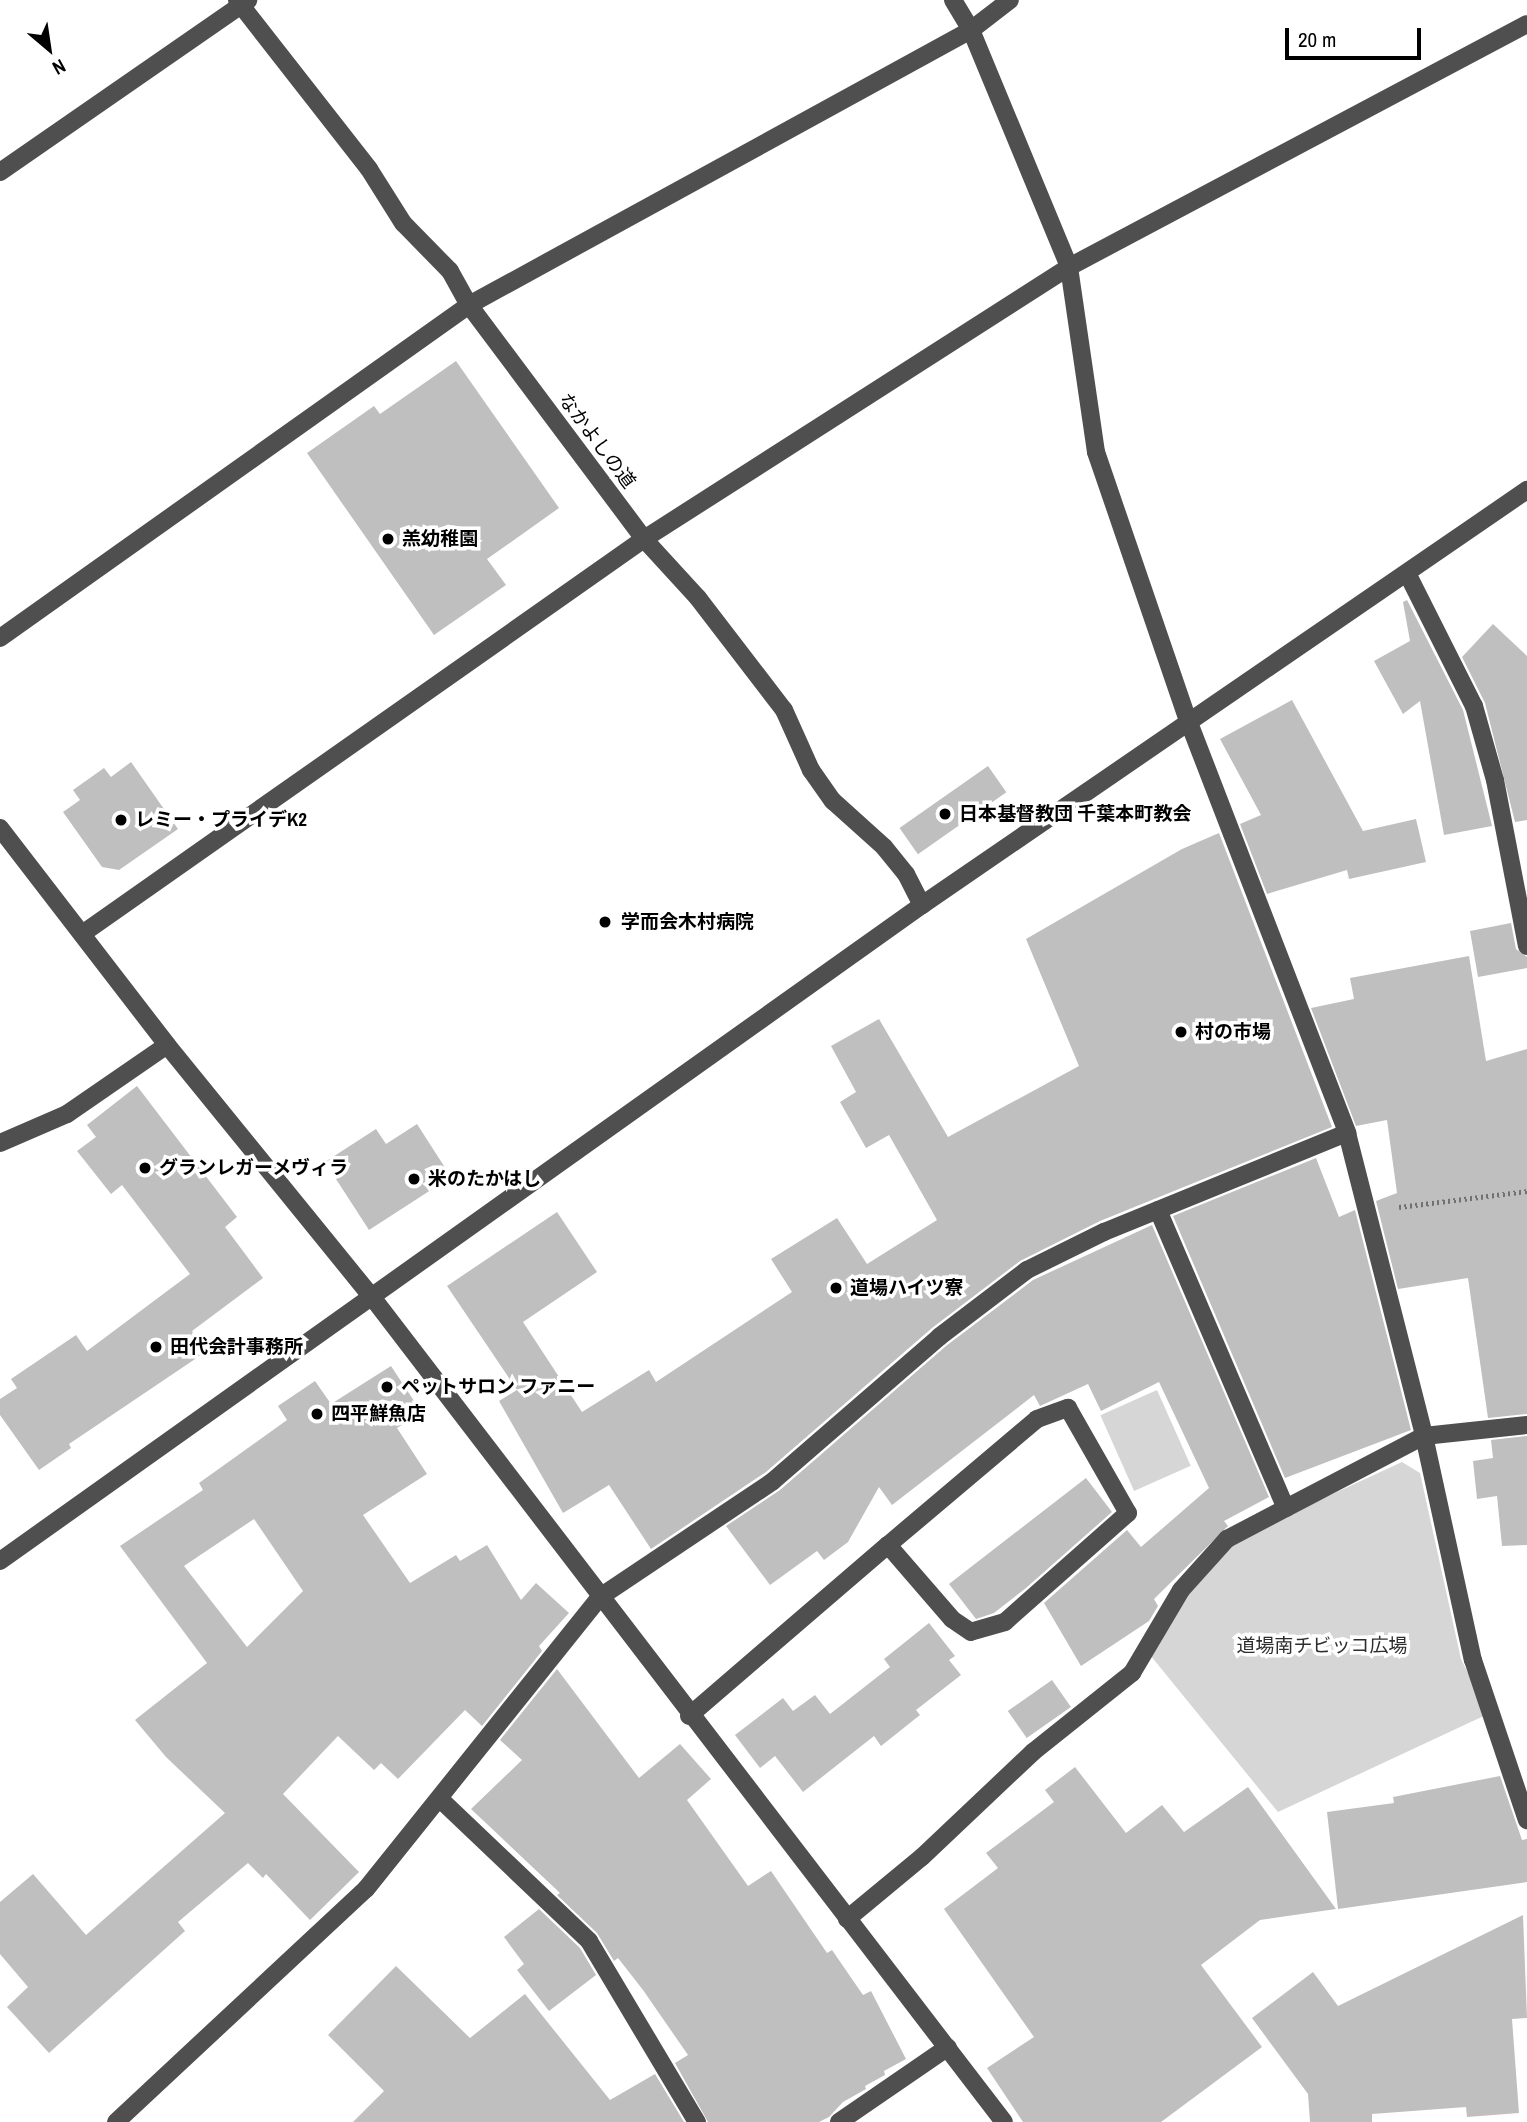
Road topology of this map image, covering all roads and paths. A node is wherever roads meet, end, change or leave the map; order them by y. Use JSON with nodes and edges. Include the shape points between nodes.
{"nodes":[{"id":1,"x":953,"y":0,"type":"edge"},
{"id":2,"x":1010,"y":0,"type":"edge"},
{"id":3,"x":242,"y":1,"type":"edge"},
{"id":4,"x":1527,"y":24,"type":"edge"},
{"id":5,"x":971,"y":30,"type":"junction"},
{"id":6,"x":0,"y":172,"type":"edge"},
{"id":7,"x":1069,"y":267,"type":"junction"},
{"id":8,"x":469,"y":306,"type":"junction"},
{"id":9,"x":1527,"y":490,"type":"edge"},
{"id":10,"x":644,"y":540,"type":"junction"},
{"id":11,"x":1407,"y":573,"type":"junction"},
{"id":12,"x":0,"y":638,"type":"edge"},
{"id":13,"x":1188,"y":720,"type":"junction"},
{"id":14,"x":0,"y":828,"type":"edge"},
{"id":15,"x":922,"y":905,"type":"junction"},
{"id":16,"x":82,"y":934,"type":"junction"},
{"id":17,"x":1527,"y":946,"type":"edge"},
{"id":18,"x":167,"y":1045,"type":"junction"},
{"id":19,"x":1347,"y":1133,"type":"junction"},
{"id":20,"x":0,"y":1143,"type":"edge"},
{"id":21,"x":1527,"y":1191,"type":"edge"},
{"id":22,"x":1158,"y":1210,"type":"junction"},
{"id":23,"x":1365,"y":1212,"type":"junction"},
{"id":24,"x":372,"y":1297,"type":"junction"},
{"id":25,"x":1527,"y":1425,"type":"edge"},
{"id":26,"x":1424,"y":1436,"type":"junction"},
{"id":27,"x":1286,"y":1508,"type":"junction"},
{"id":28,"x":888,"y":1545,"type":"junction"},
{"id":29,"x":0,"y":1561,"type":"edge"},
{"id":30,"x":600,"y":1597,"type":"junction"},
{"id":31,"x":689,"y":1716,"type":"junction"},
{"id":32,"x":440,"y":1799,"type":"junction"},
{"id":33,"x":1527,"y":1820,"type":"edge"},
{"id":34,"x":847,"y":1919,"type":"junction"},
{"id":35,"x":948,"y":2047,"type":"junction"},
{"id":36,"x":116,"y":2122,"type":"edge"},
{"id":37,"x":697,"y":2122,"type":"edge"},
{"id":38,"x":839,"y":2122,"type":"edge"},
{"id":39,"x":1004,"y":2122,"type":"edge"}],
"edges":[{"from":1,"to":5,"type":"street"},
{"from":2,"to":5,"type":"street"},
{"from":3,"to":6,"type":"street"},
{"from":3,"to":8,"type":"street","name":"なかよしの道","via":[[369,169],[403,223],[450,271]]},
{"from":4,"to":7,"type":"street"},
{"from":5,"to":7,"type":"street"},
{"from":5,"to":8,"type":"street"},
{"from":7,"to":10,"type":"street"},
{"from":7,"to":13,"type":"street","via":[[1096,452]]},
{"from":8,"to":10,"type":"street","name":"なかよしの道"},
{"from":8,"to":12,"type":"street"},
{"from":9,"to":11,"type":"street"},
{"from":10,"to":15,"type":"street","name":"なかよしの道","via":[[698,597],[784,710],[811,770],[833,802],[884,847],[906,874]]},
{"from":10,"to":16,"type":"street"},
{"from":11,"to":13,"type":"street"},
{"from":11,"to":17,"type":"street","via":[[1474,706],[1495,780]]},
{"from":13,"to":15,"type":"street"},
{"from":13,"to":19,"type":"street"},
{"from":14,"to":16,"type":"street"},
{"from":15,"to":24,"type":"street"},
{"from":16,"to":18,"type":"street"},
{"from":18,"to":20,"type":"street","via":[[67,1114]]},
{"from":18,"to":24,"type":"street"},
{"from":19,"to":22,"type":"street"},
{"from":19,"to":23,"type":"street"},
{"from":21,"to":23,"type":"path"},
{"from":22,"to":27,"type":"street"},
{"from":22,"to":30,"type":"street","via":[[1027,1270],[939,1337],[773,1481]]},
{"from":23,"to":26,"type":"street"},
{"from":24,"to":29,"type":"street"},
{"from":24,"to":30,"type":"street"},
{"from":25,"to":26,"type":"street"},
{"from":26,"to":27,"type":"street"},
{"from":26,"to":33,"type":"street","via":[[1472,1660]]},
{"from":27,"to":34,"type":"street","via":[[1227,1539],[1181,1590],[1132,1673],[1033,1752],[922,1857]]},
{"from":28,"to":28,"type":"street","via":[[1037,1419],[1069,1408],[1128,1513],[1005,1622],[971,1632],[952,1619]]},
{"from":28,"to":31,"type":"street"},
{"from":30,"to":31,"type":"street"},
{"from":30,"to":32,"type":"street"},
{"from":31,"to":34,"type":"street"},
{"from":32,"to":36,"type":"street","via":[[366,1889]]},
{"from":32,"to":37,"type":"street","via":[[589,1941]]},
{"from":34,"to":35,"type":"street"},
{"from":35,"to":38,"type":"street"},
{"from":35,"to":39,"type":"street"}]}
